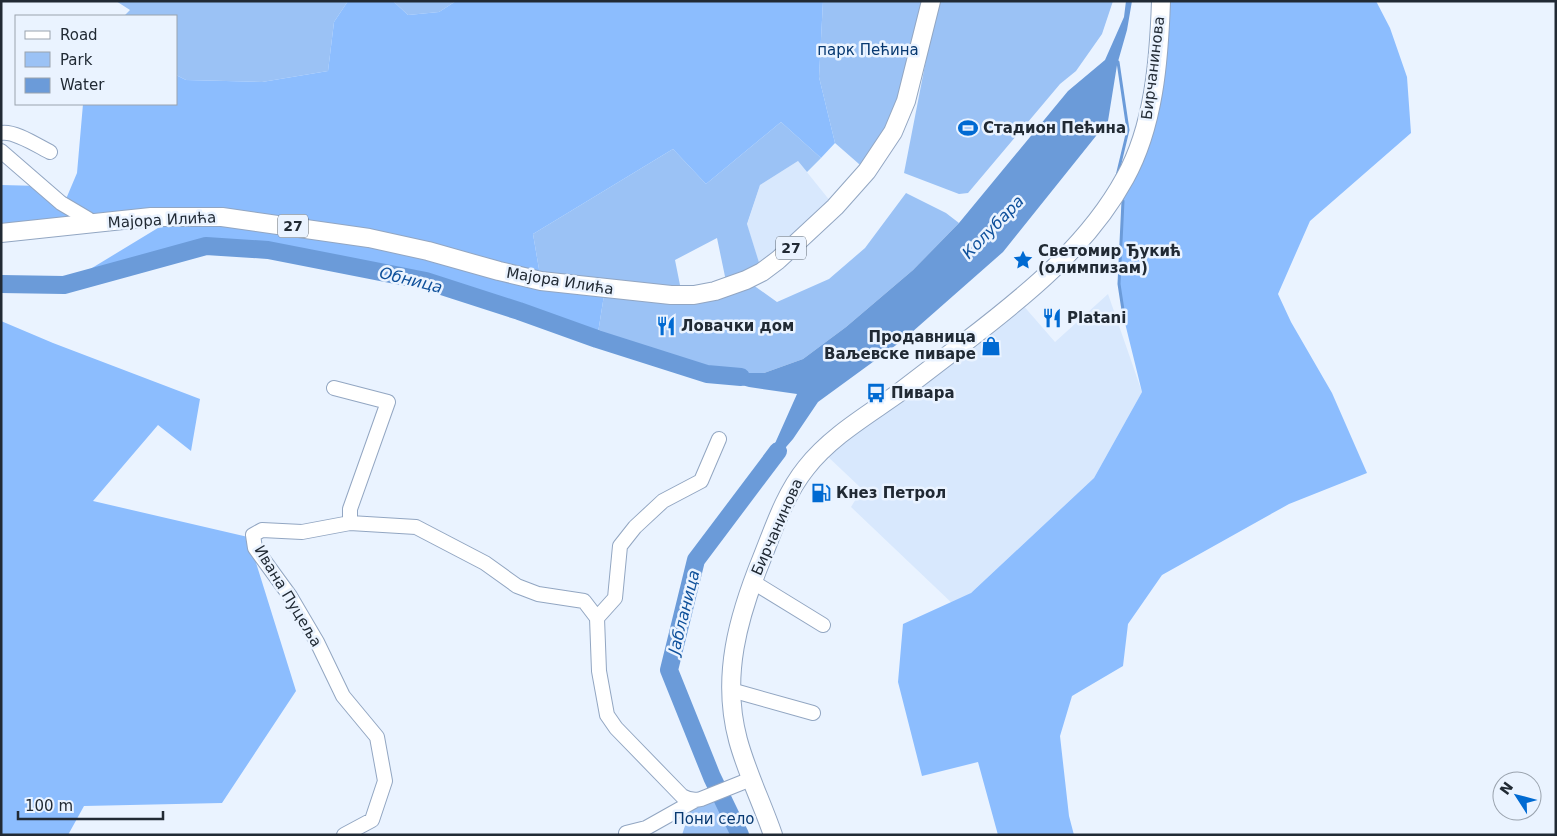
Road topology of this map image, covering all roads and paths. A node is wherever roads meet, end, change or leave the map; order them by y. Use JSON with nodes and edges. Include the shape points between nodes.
{"nodes":[{"id":1,"x":931,"y":1,"type":"edge"},
{"id":2,"x":1162,"y":1,"type":"edge"},
{"id":3,"x":1,"y":133,"type":"edge"},
{"id":4,"x":1,"y":151,"type":"edge"},
{"id":5,"x":50,"y":152,"type":"dead end"},
{"id":6,"x":92,"y":224,"type":"junction"},
{"id":7,"x":1,"y":233,"type":"edge"},
{"id":8,"x":334,"y":388,"type":"dead end"},
{"id":9,"x":718,"y":439,"type":"dead end"},
{"id":10,"x":350,"y":523,"type":"junction"},
{"id":11,"x":753,"y":582,"type":"junction"},
{"id":12,"x":597,"y":618,"type":"junction"},
{"id":13,"x":823,"y":625,"type":"dead end"},
{"id":14,"x":731,"y":690,"type":"junction"},
{"id":15,"x":814,"y":713,"type":"dead end"},
{"id":16,"x":751,"y":779,"type":"junction"},
{"id":17,"x":692,"y":799,"type":"junction"},
{"id":18,"x":626,"y":834,"type":"dead end"},
{"id":19,"x":344,"y":835,"type":"edge"},
{"id":20,"x":773,"y":835,"type":"edge"}],
"edges":[{"from":1,"to":6,"type":"main road","name":"Мајора Илића","number":"27","via":[[906,101],[868,171],[778,260],[762,272],[715,292],[671,295],[541,281],[369,238],[222,216],[151,217]]},
{"from":2,"to":11,"type":"main road","name":"Бирчанинова","via":[[1148,118],[1135,158],[1110,202],[1073,248],[1018,300],[832,441],[813,459],[786,500]]},
{"from":3,"to":5,"type":"street","via":[[16,135]]},
{"from":4,"to":6,"type":"street","via":[[61,203]]},
{"from":6,"to":7,"type":"main road","name":"Мајора Илића","number":"27"},
{"from":8,"to":10,"type":"street","via":[[388,402],[350,508]]},
{"from":9,"to":12,"type":"street","via":[[701,481],[663,500],[634,527],[620,546],[615,598]]},
{"from":10,"to":12,"type":"street","name":"Ивана Пуцеља","via":[[416,527],[485,563],[517,586],[538,594],[584,601]]},
{"from":10,"to":19,"type":"street","name":"Ивана Пуцеља","via":[[302,532],[262,530],[253,535],[255,548],[290,596],[343,696],[377,737],[385,781],[372,820]]},
{"from":11,"to":13,"type":"street"},
{"from":11,"to":14,"type":"main road","name":"Бирчанинова","via":[[738,625]]},
{"from":12,"to":17,"type":"street","via":[[599,671],[607,715],[616,728]]},
{"from":14,"to":15,"type":"street"},
{"from":14,"to":16,"type":"main road","name":"Бирчанинова","via":[[737,737]]},
{"from":16,"to":17,"type":"street"},
{"from":16,"to":20,"type":"main road","name":"Бирчанинова"},
{"from":17,"to":18,"type":"street","via":[[646,828]]}]}
